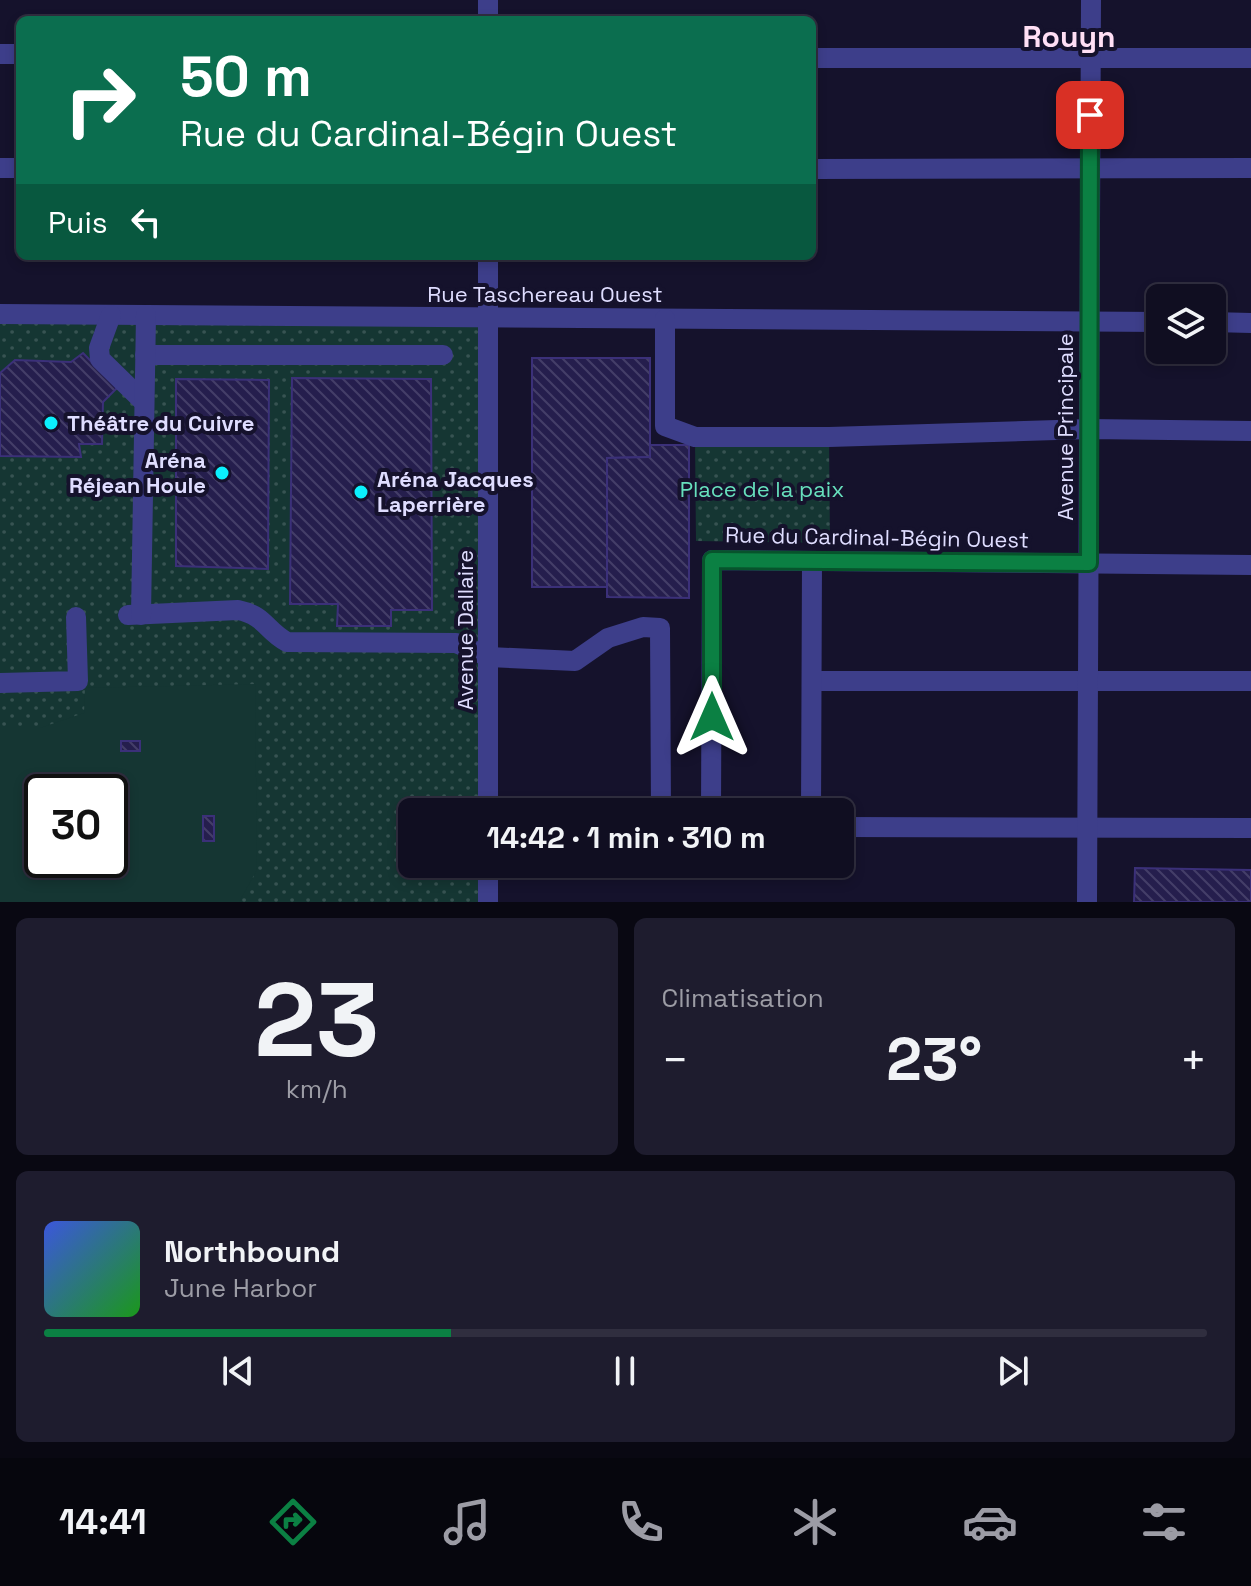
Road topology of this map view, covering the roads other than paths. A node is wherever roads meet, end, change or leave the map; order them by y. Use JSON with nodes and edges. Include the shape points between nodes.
{"nodes":[{"id":1,"x":1091,"y":0,"type":"edge"},
{"id":2,"x":816,"y":58,"type":"edge"},
{"id":3,"x":1251,"y":58,"type":"edge"},
{"id":4,"x":1091,"y":59,"type":"junction"},
{"id":5,"x":1251,"y":168,"type":"edge"},
{"id":6,"x":816,"y":169,"type":"edge"},
{"id":7,"x":1090,"y":170,"type":"junction"},
{"id":8,"x":488,"y":260,"type":"edge"},
{"id":9,"x":0,"y":314,"type":"edge"},
{"id":10,"x":111,"y":315,"type":"junction"},
{"id":11,"x":146,"y":315,"type":"junction"},
{"id":12,"x":488,"y":317,"type":"junction"},
{"id":13,"x":665,"y":319,"type":"junction"},
{"id":14,"x":1090,"y":322,"type":"junction"},
{"id":15,"x":1146,"y":322,"type":"edge"},
{"id":16,"x":1226,"y":322,"type":"edge"},
{"id":17,"x":1251,"y":323,"type":"edge"},
{"id":18,"x":145,"y":355,"type":"junction"},
{"id":19,"x":443,"y":355,"type":"dead end"},
{"id":20,"x":144,"y":402,"type":"junction"},
{"id":21,"x":1089,"y":429,"type":"junction"},
{"id":22,"x":1251,"y":431,"type":"edge"},
{"id":23,"x":812,"y":561,"type":"junction"},
{"id":24,"x":1089,"y":563,"type":"junction"},
{"id":25,"x":1251,"y":565,"type":"edge"},
{"id":26,"x":76,"y":617,"type":"dead end"},
{"id":27,"x":489,"y":657,"type":"junction"},
{"id":28,"x":1089,"y":680,"type":"junction"},
{"id":29,"x":812,"y":681,"type":"junction"},
{"id":30,"x":1251,"y":681,"type":"edge"},
{"id":31,"x":0,"y":683,"type":"edge"},
{"id":32,"x":488,"y":798,"type":"edge"},
{"id":33,"x":661,"y":798,"type":"edge"},
{"id":34,"x":711,"y":798,"type":"edge"},
{"id":35,"x":811,"y":798,"type":"edge"},
{"id":36,"x":854,"y":827,"type":"edge"},
{"id":37,"x":1251,"y":828,"type":"edge"},
{"id":38,"x":1088,"y":829,"type":"junction"},
{"id":39,"x":488,"y":878,"type":"edge"},
{"id":40,"x":488,"y":902,"type":"edge"},
{"id":41,"x":1087,"y":902,"type":"edge"}],
"edges":[{"from":1,"to":4,"type":"street","name":"Avenue Principale"},
{"from":2,"to":4,"type":"street"},
{"from":3,"to":4,"type":"street"},
{"from":4,"to":7,"type":"street","name":"Avenue Principale"},
{"from":5,"to":7,"type":"street"},
{"from":6,"to":7,"type":"street"},
{"from":7,"to":14,"type":"street","name":"Avenue Principale"},
{"from":8,"to":12,"type":"street","name":"Avenue Dallaire"},
{"from":9,"to":10,"type":"street","name":"Rue Taschereau Ouest"},
{"from":10,"to":11,"type":"street","name":"Rue Taschereau Ouest"},
{"from":10,"to":20,"type":"street","via":[[100,359]]},
{"from":11,"to":12,"type":"street","name":"Rue Taschereau Ouest"},
{"from":11,"to":18,"type":"street"},
{"from":12,"to":13,"type":"street","name":"Rue Taschereau Ouest"},
{"from":12,"to":27,"type":"street","name":"Avenue Dallaire"},
{"from":13,"to":14,"type":"street","name":"Rue Taschereau Ouest"},
{"from":13,"to":21,"type":"street","via":[[665,426],[695,437]]},
{"from":14,"to":15,"type":"street","name":"Rue Taschereau Ouest"},
{"from":14,"to":21,"type":"street","name":"Avenue Principale"},
{"from":16,"to":17,"type":"street"},
{"from":18,"to":19,"type":"street"},
{"from":18,"to":20,"type":"street"},
{"from":20,"to":27,"type":"street","via":[[134,615],[238,610],[255,614],[287,642],[456,643]]},
{"from":21,"to":22,"type":"street"},
{"from":21,"to":24,"type":"street","name":"Avenue Principale"},
{"from":23,"to":24,"type":"street","name":"Rue du Cardinal-Bégin Ouest"},
{"from":23,"to":29,"type":"street"},
{"from":23,"to":34,"type":"street","name":"Rue du Cardinal-Bégin Ouest","via":[[712,560]]},
{"from":24,"to":25,"type":"street","name":"Rue du Cardinal-Bégin Ouest"},
{"from":24,"to":28,"type":"street","name":"Avenue Principale"},
{"from":26,"to":31,"type":"street","via":[[78,681]]},
{"from":27,"to":32,"type":"street","name":"Avenue Dallaire"},
{"from":27,"to":33,"type":"street","via":[[575,661],[608,638],[643,627],[660,628]]},
{"from":28,"to":29,"type":"street"},
{"from":28,"to":30,"type":"street"},
{"from":28,"to":38,"type":"street","name":"Avenue Principale"},
{"from":29,"to":35,"type":"street"},
{"from":36,"to":38,"type":"street"},
{"from":37,"to":38,"type":"street"},
{"from":38,"to":41,"type":"street","name":"Avenue Principale"},
{"from":39,"to":40,"type":"street"}]}
